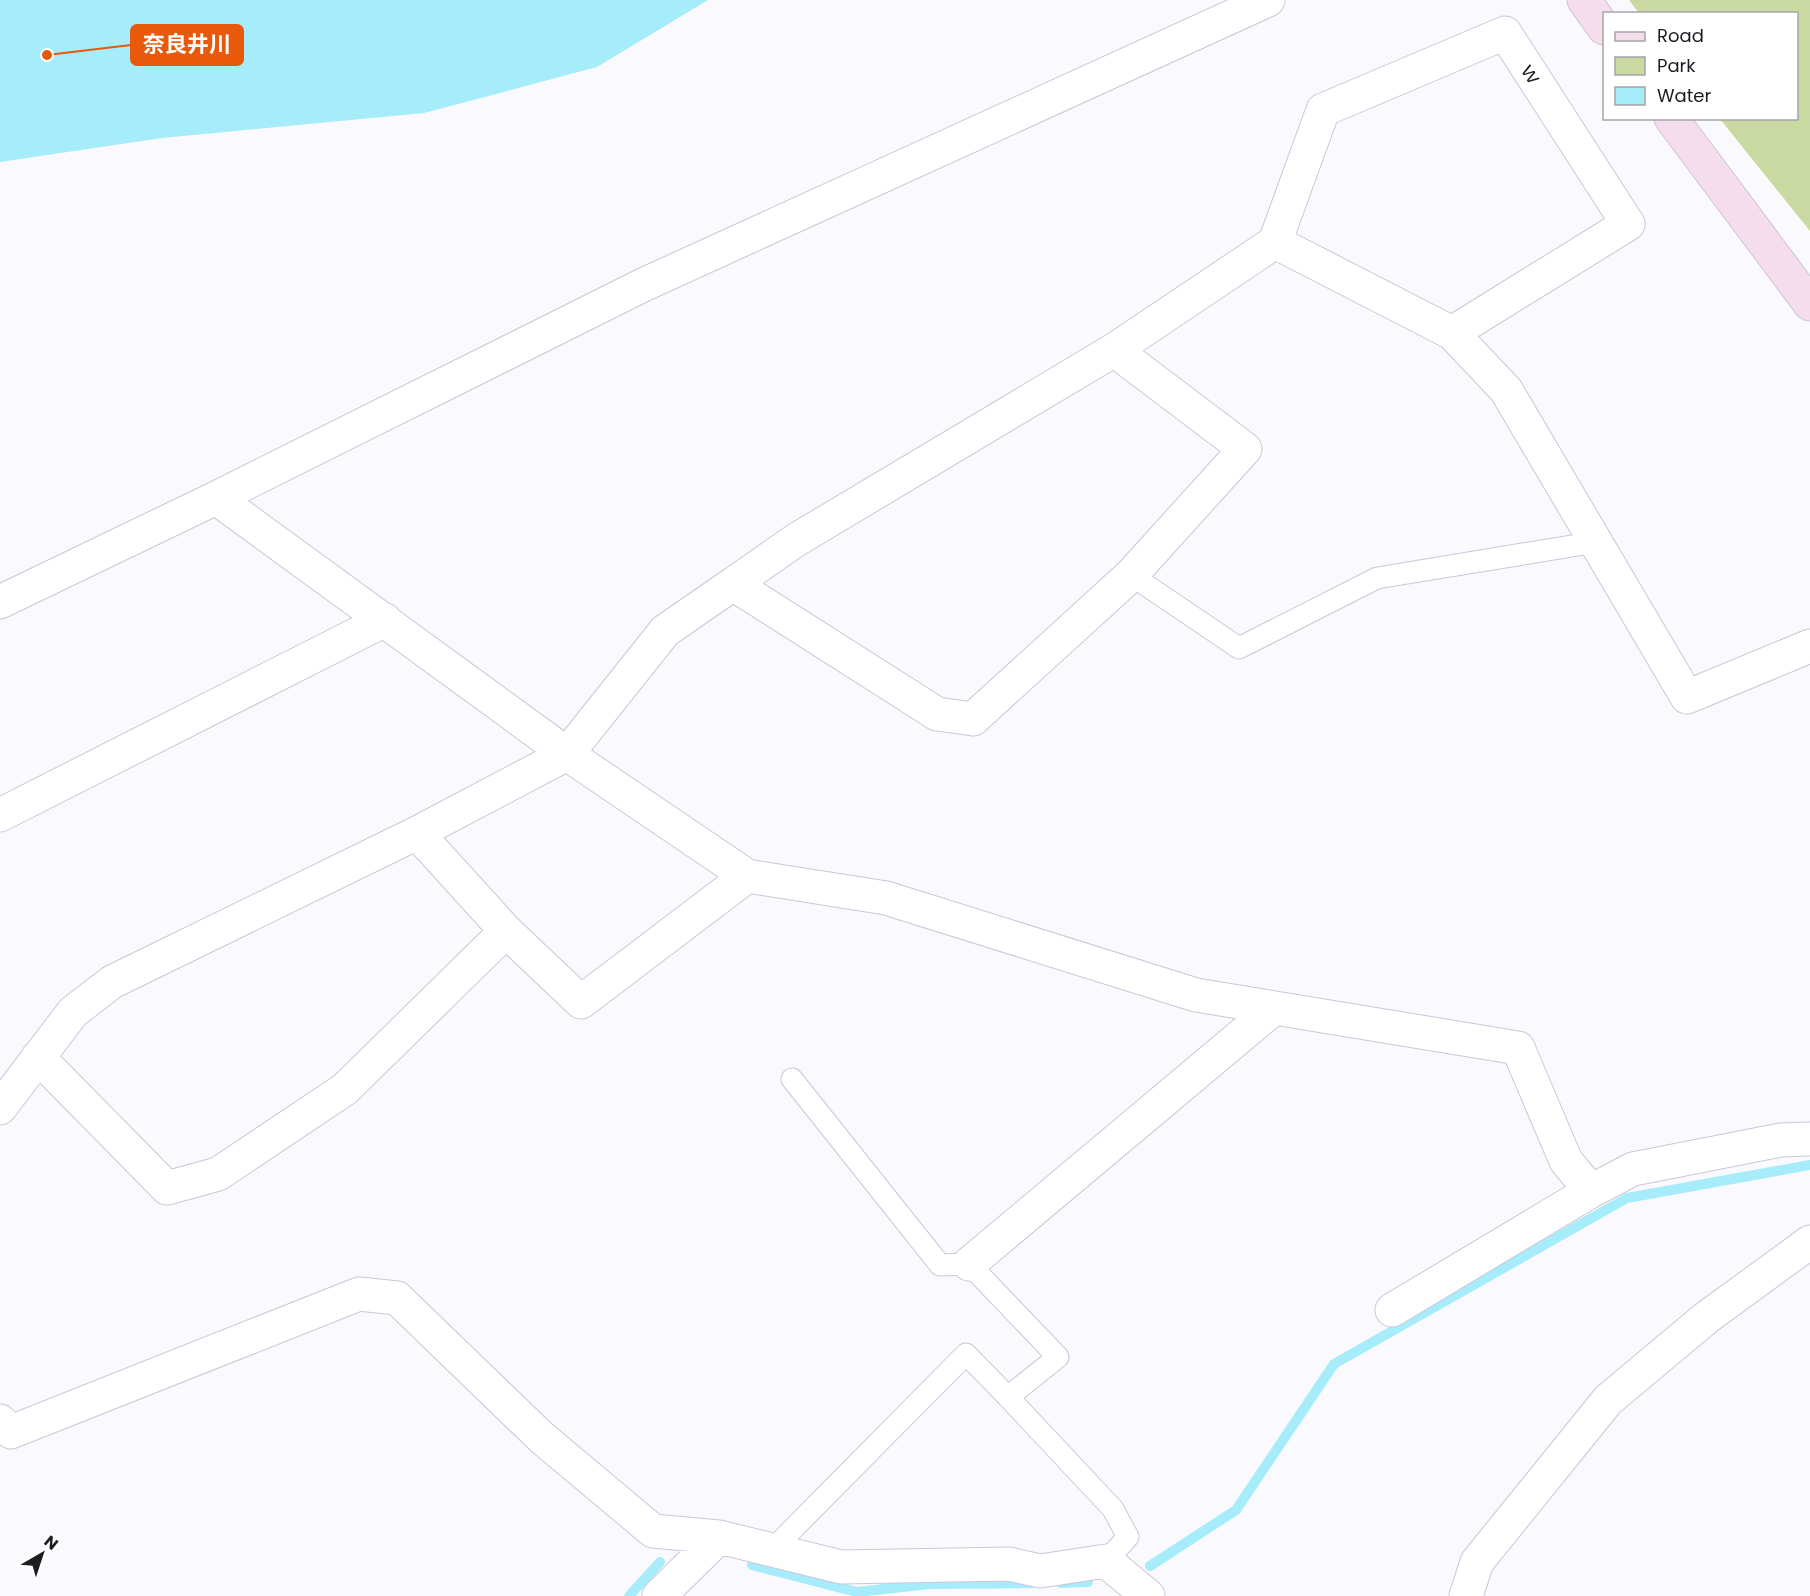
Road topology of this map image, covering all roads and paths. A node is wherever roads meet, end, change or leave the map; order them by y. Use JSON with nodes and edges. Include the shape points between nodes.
{"nodes":[{"id":1,"x":1268,"y":0,"type":"edge"},
{"id":2,"x":1584,"y":0,"type":"edge"},
{"id":3,"x":1603,"y":25,"type":"edge"},
{"id":4,"x":1672,"y":120,"type":"edge"},
{"id":5,"x":1275,"y":242,"type":"junction"},
{"id":6,"x":1810,"y":304,"type":"edge"},
{"id":7,"x":1452,"y":333,"type":"junction"},
{"id":8,"x":1114,"y":350,"type":"junction"},
{"id":9,"x":216,"y":498,"type":"junction"},
{"id":10,"x":1596,"y":542,"type":"junction"},
{"id":11,"x":1131,"y":575,"type":"junction"},
{"id":12,"x":733,"y":584,"type":"junction"},
{"id":13,"x":0,"y":602,"type":"edge"},
{"id":14,"x":386,"y":620,"type":"junction"},
{"id":15,"x":1810,"y":646,"type":"edge"},
{"id":16,"x":567,"y":754,"type":"junction"},
{"id":17,"x":0,"y":815,"type":"edge"},
{"id":18,"x":417,"y":833,"type":"junction"},
{"id":19,"x":747,"y":876,"type":"junction"},
{"id":20,"x":506,"y":931,"type":"junction"},
{"id":21,"x":1274,"y":1008,"type":"junction"},
{"id":22,"x":38,"y":1057,"type":"junction"},
{"id":23,"x":792,"y":1079,"type":"dead end"},
{"id":24,"x":0,"y":1108,"type":"edge"},
{"id":25,"x":1810,"y":1139,"type":"edge"},
{"id":26,"x":1591,"y":1191,"type":"junction"},
{"id":27,"x":1810,"y":1242,"type":"edge"},
{"id":28,"x":969,"y":1264,"type":"junction"},
{"id":29,"x":1392,"y":1310,"type":"dead end"},
{"id":30,"x":1008,"y":1397,"type":"junction"},
{"id":31,"x":0,"y":1420,"type":"edge"},
{"id":32,"x":719,"y":1537,"type":"junction"},
{"id":33,"x":772,"y":1550,"type":"junction"},
{"id":34,"x":1106,"y":1561,"type":"junction"},
{"id":35,"x":659,"y":1596,"type":"edge"},
{"id":36,"x":1148,"y":1596,"type":"edge"},
{"id":37,"x":1466,"y":1596,"type":"edge"}],
"edges":[{"from":1,"to":9,"type":"street","via":[[643,285]]},
{"from":2,"to":3,"type":"street"},
{"from":4,"to":6,"type":"street"},
{"from":5,"to":7,"type":"street"},
{"from":5,"to":7,"type":"street","name":"ｗ","via":[[1323,110],[1505,33],[1628,224]]},
{"from":5,"to":8,"type":"street"},
{"from":7,"to":10,"type":"street","via":[[1506,390]]},
{"from":8,"to":11,"type":"street","via":[[1245,448]]},
{"from":8,"to":12,"type":"street","via":[[796,540]]},
{"from":9,"to":13,"type":"street"},
{"from":9,"to":14,"type":"street"},
{"from":10,"to":11,"type":"lane","via":[[1377,578],[1239,648]]},
{"from":10,"to":15,"type":"street","via":[[1687,697]]},
{"from":11,"to":12,"type":"street","via":[[973,719],[937,714]]},
{"from":12,"to":16,"type":"street","via":[[665,631]]},
{"from":14,"to":16,"type":"street"},
{"from":14,"to":17,"type":"street"},
{"from":16,"to":18,"type":"street"},
{"from":16,"to":19,"type":"street"},
{"from":18,"to":20,"type":"street"},
{"from":18,"to":22,"type":"street","via":[[112,982],[72,1012]]},
{"from":19,"to":20,"type":"street","via":[[581,1002]]},
{"from":19,"to":21,"type":"street","via":[[886,898],[1196,995]]},
{"from":20,"to":22,"type":"street","via":[[345,1089],[218,1174],[167,1188]]},
{"from":21,"to":26,"type":"street","via":[[1518,1048],[1566,1161]]},
{"from":21,"to":28,"type":"street"},
{"from":22,"to":24,"type":"street"},
{"from":23,"to":28,"type":"lane","via":[[940,1265]]},
{"from":25,"to":26,"type":"street","via":[[1781,1140],[1634,1169]]},
{"from":26,"to":29,"type":"street"},
{"from":27,"to":37,"type":"street","via":[[1706,1318],[1608,1400],[1477,1562]]},
{"from":28,"to":30,"type":"lane","via":[[1058,1357]]},
{"from":30,"to":33,"type":"lane","via":[[966,1354]]},
{"from":30,"to":34,"type":"lane","via":[[1113,1509],[1128,1537]]},
{"from":31,"to":32,"type":"street","via":[[12,1432],[359,1293],[397,1298],[541,1437],[653,1531]]},
{"from":32,"to":33,"type":"street"},
{"from":32,"to":35,"type":"street"},
{"from":33,"to":34,"type":"street","via":[[841,1567],[1009,1564],[1040,1571]]},
{"from":34,"to":36,"type":"street"}]}
